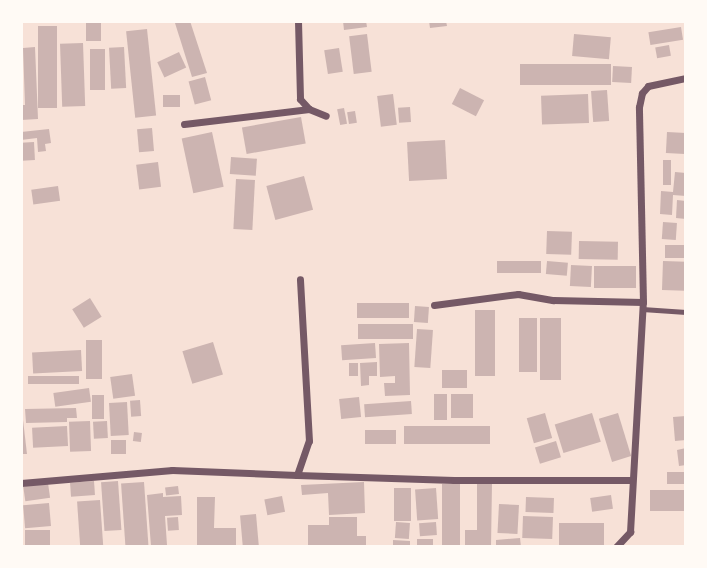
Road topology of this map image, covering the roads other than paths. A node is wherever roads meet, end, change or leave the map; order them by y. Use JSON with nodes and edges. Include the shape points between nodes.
{"nodes":[{"id":1,"x":298,"y":21,"type":"edge"},
{"id":2,"x":686,"y":78,"type":"edge"},
{"id":3,"x":309,"y":110,"type":"junction"},
{"id":4,"x":326,"y":116,"type":"dead end"},
{"id":5,"x":184,"y":124,"type":"dead end"},
{"id":6,"x":300,"y":279,"type":"dead end"},
{"id":7,"x":434,"y":305,"type":"dead end"},
{"id":8,"x":643,"y":306,"type":"junction"},
{"id":9,"x":686,"y":312,"type":"edge"},
{"id":10,"x":297,"y":475,"type":"junction"},
{"id":11,"x":631,"y":480,"type":"junction"},
{"id":12,"x":21,"y":483,"type":"edge"},
{"id":13,"x":616,"y":547,"type":"edge"}],
"edges":[{"from":1,"to":3,"type":"street","via":[[300,99]]},
{"from":2,"to":8,"type":"street","via":[[648,86],[639,107]]},
{"from":3,"to":4,"type":"street"},
{"from":3,"to":5,"type":"street"},
{"from":6,"to":10,"type":"street","via":[[309,441]]},
{"from":7,"to":8,"type":"street","via":[[518,294]]},
{"from":8,"to":9,"type":"lane"},
{"from":8,"to":11,"type":"street"},
{"from":10,"to":11,"type":"street"},
{"from":10,"to":12,"type":"street","via":[[172,470]]},
{"from":11,"to":13,"type":"street","via":[[630,532]]}]}
